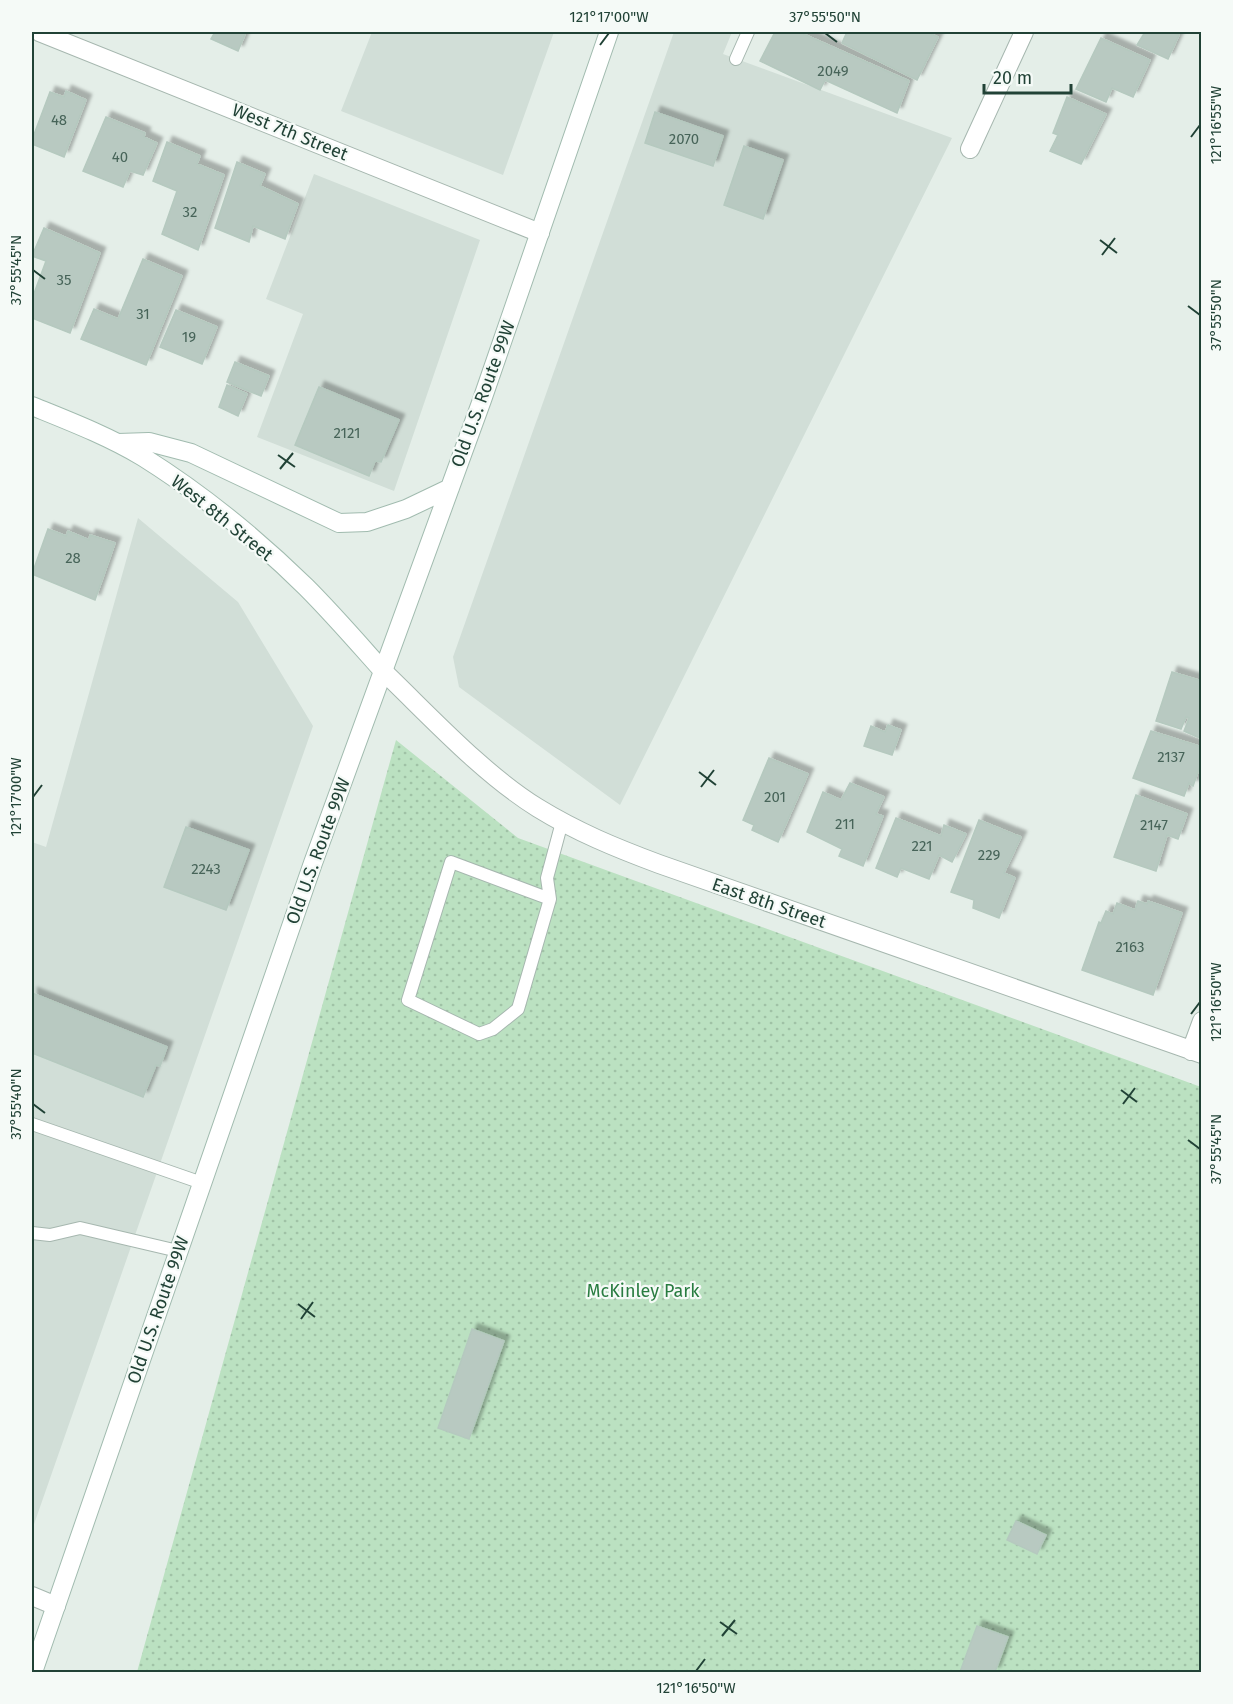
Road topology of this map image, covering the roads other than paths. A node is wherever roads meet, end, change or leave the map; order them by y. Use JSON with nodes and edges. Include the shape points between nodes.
{"nodes":[{"id":1,"x":39,"y":32,"type":"edge"},
{"id":2,"x":609,"y":32,"type":"edge"},
{"id":3,"x":748,"y":32,"type":"edge"},
{"id":4,"x":1024,"y":32,"type":"edge"},
{"id":5,"x":736,"y":59,"type":"dead end"},
{"id":6,"x":969,"y":149,"type":"dead end"},
{"id":7,"x":540,"y":233,"type":"junction"},
{"id":8,"x":32,"y":406,"type":"edge"},
{"id":9,"x":116,"y":443,"type":"junction"},
{"id":10,"x":450,"y":488,"type":"junction"},
{"id":11,"x":383,"y":671,"type":"junction"},
{"id":12,"x":562,"y":822,"type":"junction"},
{"id":13,"x":550,"y":899,"type":"junction"},
{"id":14,"x":1202,"y":1021,"type":"edge"},
{"id":15,"x":1196,"y":1053,"type":"edge"},
{"id":16,"x":32,"y":1124,"type":"edge"},
{"id":17,"x":202,"y":1183,"type":"junction"},
{"id":18,"x":32,"y":1233,"type":"edge"},
{"id":19,"x":178,"y":1251,"type":"junction"},
{"id":20,"x":32,"y":1596,"type":"edge"},
{"id":21,"x":56,"y":1606,"type":"junction"},
{"id":22,"x":33,"y":1672,"type":"edge"}],
"edges":[{"from":1,"to":7,"type":"main road","name":"West 7th Street"},
{"from":2,"to":7,"type":"main road","name":"Old U.S. Route 99W"},
{"from":3,"to":5,"type":"lane"},
{"from":4,"to":6,"type":"main road"},
{"from":7,"to":10,"type":"main road","name":"Old U.S. Route 99W"},
{"from":8,"to":9,"type":"main road","name":"West 8th Street"},
{"from":9,"to":10,"type":"main road","via":[[149,442],[191,453],[339,523],[367,522]]},
{"from":9,"to":11,"type":"main road","name":"West 8th Street","via":[[193,491],[237,525],[306,587]]},
{"from":10,"to":11,"type":"main road","name":"Old U.S. Route 99W"},
{"from":11,"to":12,"type":"main road","name":"East 8th Street","via":[[492,775]]},
{"from":11,"to":17,"type":"main road","name":"Old U.S. Route 99W"},
{"from":12,"to":13,"type":"lane","via":[[547,878]]},
{"from":12,"to":15,"type":"main road","name":"East 8th Street","via":[[593,839],[659,864]]},
{"from":13,"to":13,"type":"lane","via":[[518,1009],[493,1029],[478,1034],[408,1000],[452,862]]},
{"from":14,"to":15,"type":"main road"},
{"from":16,"to":17,"type":"lane"},
{"from":17,"to":19,"type":"main road","name":"Old U.S. Route 99W"},
{"from":18,"to":19,"type":"lane","via":[[50,1235],[80,1228]]},
{"from":19,"to":21,"type":"main road","name":"Old U.S. Route 99W"},
{"from":20,"to":21,"type":"main road"},
{"from":21,"to":22,"type":"main road","name":"Old U.S. Route 99W"}]}
